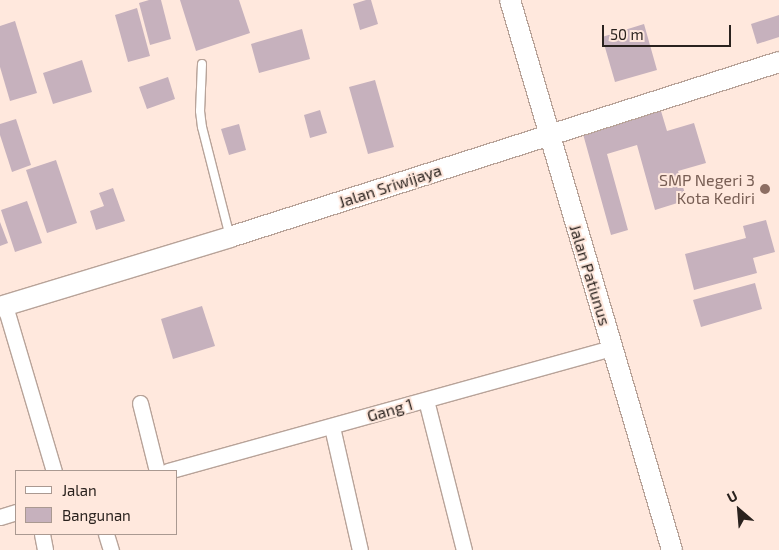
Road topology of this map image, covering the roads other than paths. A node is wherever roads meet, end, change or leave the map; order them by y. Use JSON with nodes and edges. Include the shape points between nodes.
{"nodes":[{"id":1,"x":510,"y":0,"type":"edge"},
{"id":2,"x":779,"y":62,"type":"edge"},
{"id":3,"x":202,"y":64,"type":"dead end"},
{"id":4,"x":549,"y":135,"type":"junction"},
{"id":5,"x":230,"y":237,"type":"junction"},
{"id":6,"x":2,"y":306,"type":"edge"},
{"id":7,"x":612,"y":348,"type":"junction"},
{"id":8,"x":426,"y":400,"type":"junction"},
{"id":9,"x":140,"y":403,"type":"dead end"},
{"id":10,"x":332,"y":427,"type":"junction"},
{"id":11,"x":54,"y":470,"type":"edge"},
{"id":12,"x":157,"y":470,"type":"edge"},
{"id":13,"x":172,"y":470,"type":"edge"},
{"id":14,"x":15,"y":512,"type":"edge"},
{"id":15,"x":0,"y":517,"type":"edge"},
{"id":16,"x":42,"y":535,"type":"edge"},
{"id":17,"x":106,"y":535,"type":"edge"},
{"id":18,"x":45,"y":550,"type":"edge"},
{"id":19,"x":111,"y":550,"type":"edge"},
{"id":20,"x":360,"y":550,"type":"edge"},
{"id":21,"x":464,"y":550,"type":"edge"},
{"id":22,"x":672,"y":550,"type":"edge"}],
"edges":[{"from":1,"to":4,"type":"street","name":"Jalan Patiunus"},
{"from":2,"to":4,"type":"street","name":"Jalan Sriwijaya"},
{"from":3,"to":5,"type":"lane","via":[[202,127]]},
{"from":4,"to":5,"type":"street","name":"Jalan Sriwijaya"},
{"from":4,"to":7,"type":"street","name":"Jalan Patiunus"},
{"from":5,"to":6,"type":"street","name":"Jalan Sriwijaya"},
{"from":6,"to":11,"type":"street"},
{"from":7,"to":8,"type":"street","name":"Gang 1"},
{"from":7,"to":22,"type":"street","name":"Jalan Patiunus"},
{"from":8,"to":10,"type":"street","name":"Gang 1"},
{"from":8,"to":21,"type":"street"},
{"from":9,"to":12,"type":"street"},
{"from":10,"to":13,"type":"street","name":"Gang 1"},
{"from":10,"to":20,"type":"street"},
{"from":14,"to":15,"type":"street"},
{"from":16,"to":18,"type":"street"},
{"from":17,"to":19,"type":"street"}]}
